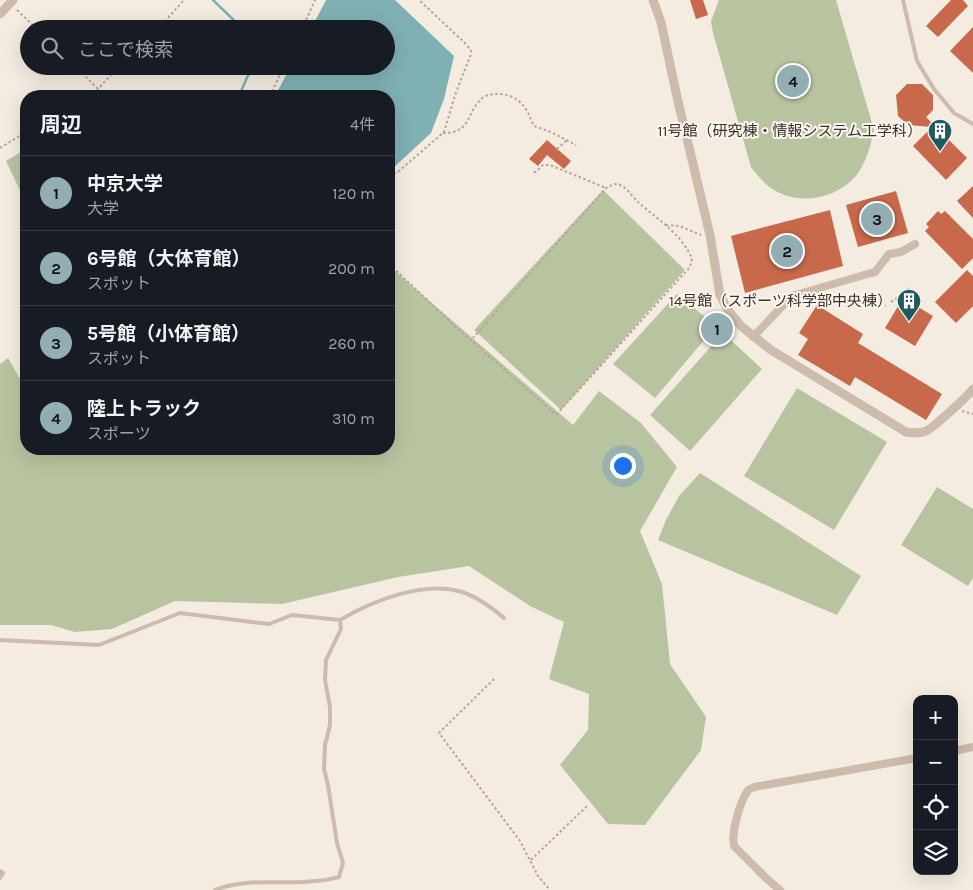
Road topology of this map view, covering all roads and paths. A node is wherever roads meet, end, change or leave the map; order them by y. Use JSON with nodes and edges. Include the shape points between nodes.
{"nodes":[{"id":1,"x":184,"y":0,"type":"edge"},
{"id":2,"x":315,"y":0,"type":"edge"},
{"id":3,"x":419,"y":0,"type":"edge"},
{"id":4,"x":653,"y":0,"type":"edge"},
{"id":5,"x":903,"y":0,"type":"edge"},
{"id":6,"x":12,"y":2,"type":"edge"},
{"id":7,"x":0,"y":14,"type":"edge"},
{"id":8,"x":28,"y":20,"type":"edge"},
{"id":9,"x":166,"y":20,"type":"edge"},
{"id":10,"x":306,"y":20,"type":"edge"},
{"id":11,"x":84,"y":75,"type":"edge"},
{"id":12,"x":111,"y":75,"type":"edge"},
{"id":13,"x":280,"y":75,"type":"edge"},
{"id":14,"x":98,"y":89,"type":"joint"},
{"id":15,"x":273,"y":90,"type":"edge"},
{"id":16,"x":973,"y":124,"type":"edge"},
{"id":17,"x":443,"y":133,"type":"junction"},
{"id":18,"x":20,"y":136,"type":"edge"},
{"id":19,"x":567,"y":140,"type":"junction"},
{"id":20,"x":576,"y":145,"type":"dead end"},
{"id":21,"x":0,"y":148,"type":"edge"},
{"id":22,"x":557,"y":149,"type":"dead end"},
{"id":23,"x":395,"y":172,"type":"edge"},
{"id":24,"x":534,"y":173,"type":"dead end"},
{"id":25,"x":606,"y":188,"type":"junction"},
{"id":26,"x":666,"y":225,"type":"junction"},
{"id":27,"x":710,"y":235,"type":"junction"},
{"id":28,"x":915,"y":244,"type":"dead end"},
{"id":29,"x":395,"y":270,"type":"edge"},
{"id":30,"x":909,"y":288,"type":"dead end"},
{"id":31,"x":834,"y":297,"type":"dead end"},
{"id":32,"x":860,"y":301,"type":"dead end"},
{"id":33,"x":891,"y":302,"type":"dead end"},
{"id":34,"x":881,"y":304,"type":"dead end"},
{"id":35,"x":886,"y":306,"type":"dead end"},
{"id":36,"x":753,"y":337,"type":"junction"},
{"id":37,"x":473,"y":338,"type":"dead end"},
{"id":38,"x":973,"y":389,"type":"edge"},
{"id":39,"x":504,"y":618,"type":"dead end"},
{"id":40,"x":340,"y":620,"type":"junction"},
{"id":41,"x":0,"y":640,"type":"edge"},
{"id":42,"x":494,"y":679,"type":"dead end"},
{"id":43,"x":973,"y":747,"type":"edge"},
{"id":44,"x":958,"y":750,"type":"edge"},
{"id":45,"x":913,"y":759,"type":"edge"},
{"id":46,"x":587,"y":806,"type":"dead end"},
{"id":47,"x":530,"y":861,"type":"junction"},
{"id":48,"x":0,"y":871,"type":"edge"},
{"id":49,"x":0,"y":878,"type":"edge"},
{"id":50,"x":215,"y":890,"type":"edge"},
{"id":51,"x":550,"y":890,"type":"edge"},
{"id":52,"x":780,"y":890,"type":"edge"}],
"edges":[{"from":1,"to":9,"type":"path"},
{"from":2,"to":10,"type":"path"},
{"from":3,"to":17,"type":"path","via":[[471,51]]},
{"from":4,"to":27,"type":"street","via":[[661,22]]},
{"from":5,"to":16,"type":"lane","via":[[917,61],[954,113]]},
{"from":6,"to":7,"type":"street"},
{"from":6,"to":8,"type":"path"},
{"from":11,"to":14,"type":"path"},
{"from":12,"to":14,"type":"path"},
{"from":13,"to":15,"type":"path"},
{"from":17,"to":19,"type":"path","via":[[460,130],[484,96],[505,94],[520,101],[534,126]]},
{"from":17,"to":23,"type":"path"},
{"from":18,"to":21,"type":"path"},
{"from":19,"to":20,"type":"path"},
{"from":19,"to":22,"type":"path"},
{"from":24,"to":25,"type":"path","via":[[543,165],[550,165]]},
{"from":25,"to":26,"type":"path","via":[[619,184]]},
{"from":25,"to":37,"type":"path"},
{"from":26,"to":27,"type":"path"},
{"from":26,"to":29,"type":"path","via":[[685,246],[692,263],[557,414]]},
{"from":27,"to":36,"type":"street","via":[[720,295],[728,310]]},
{"from":28,"to":36,"type":"street","via":[[901,252],[888,254],[875,272],[792,296]]},
{"from":30,"to":33,"type":"path"},
{"from":31,"to":32,"type":"path","via":[[846,304]]},
{"from":34,"to":35,"type":"path"},
{"from":36,"to":38,"type":"street","via":[[906,432],[930,429]]},
{"from":39,"to":40,"type":"lane","via":[[485,603],[462,592],[445,589],[419,591],[369,604]]},
{"from":40,"to":41,"type":"lane","via":[[292,615],[269,624],[180,613],[99,645]]},
{"from":40,"to":50,"type":"lane","via":[[341,630],[326,660],[330,725],[324,769],[343,863],[338,877],[314,882],[266,881],[227,885]]},
{"from":42,"to":47,"type":"path","via":[[439,733],[520,841]]},
{"from":43,"to":44,"type":"street"},
{"from":45,"to":52,"type":"street","via":[[748,790],[735,828],[734,846]]},
{"from":46,"to":47,"type":"path"},
{"from":47,"to":51,"type":"path"},
{"from":48,"to":49,"type":"lane","via":[[3,873]]}]}
